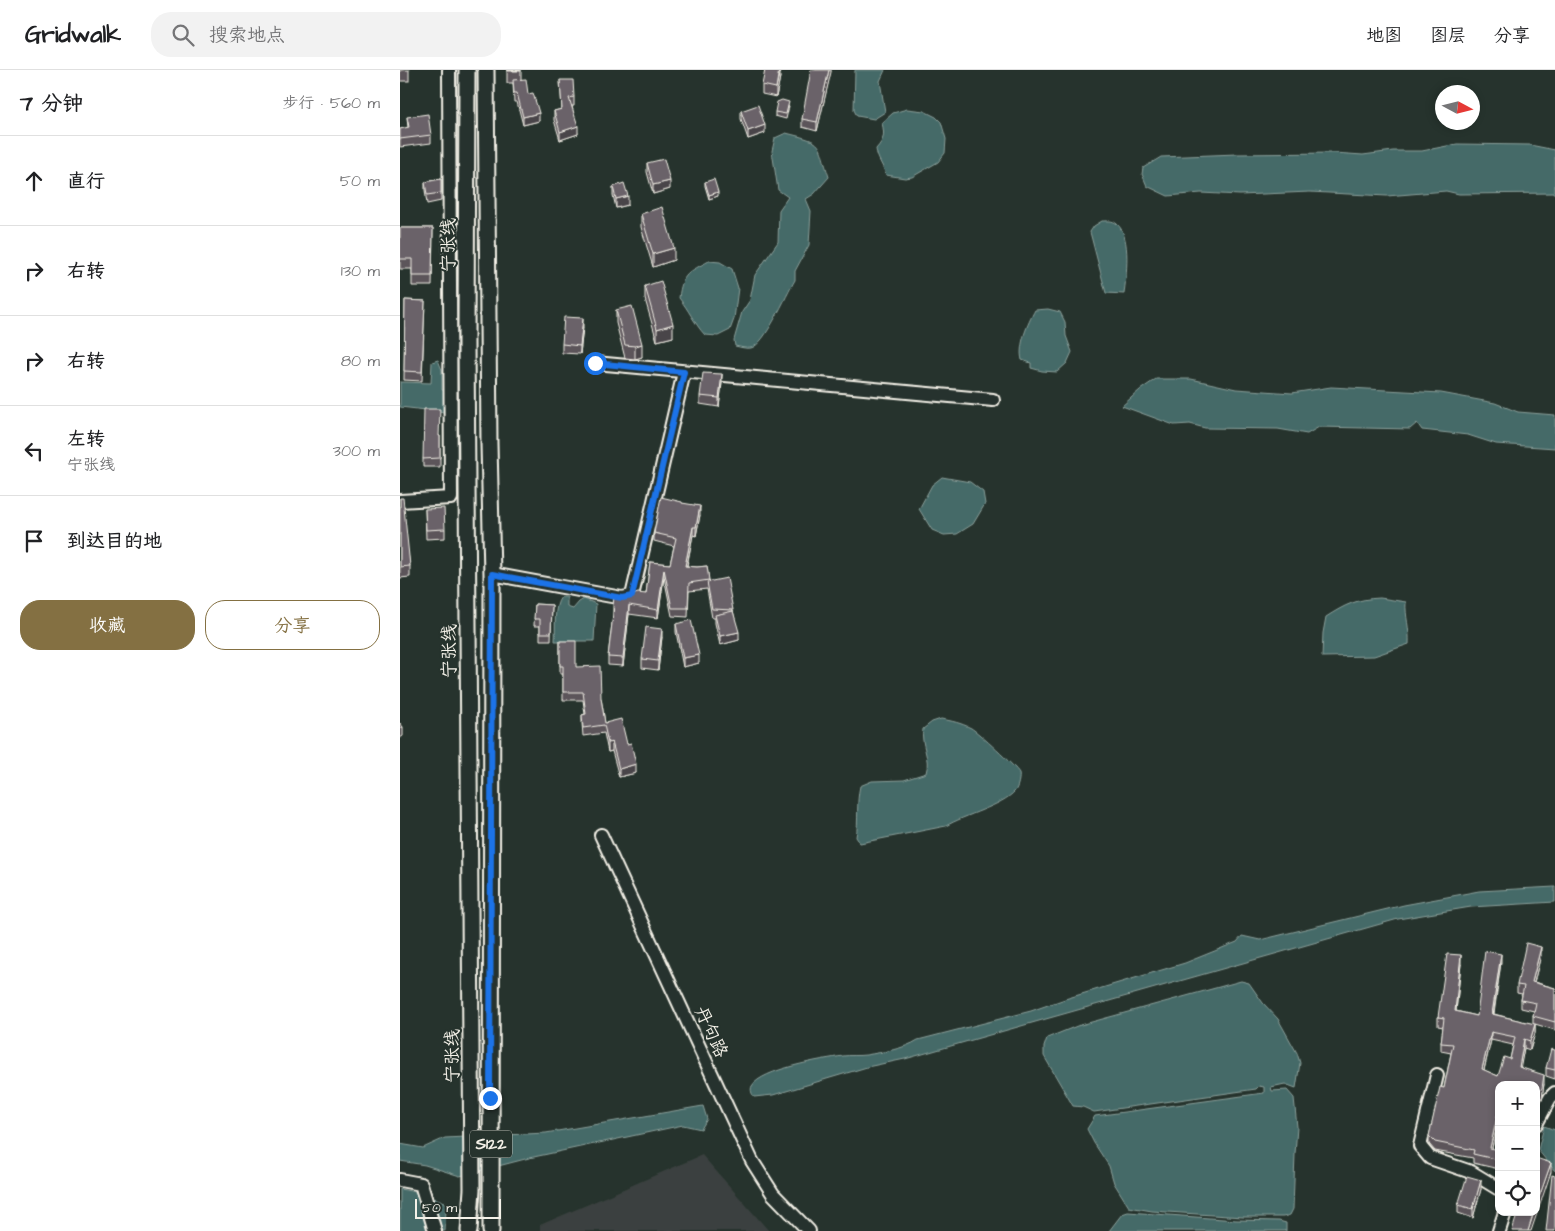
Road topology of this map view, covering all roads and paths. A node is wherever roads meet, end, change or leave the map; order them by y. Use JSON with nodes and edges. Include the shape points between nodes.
{"nodes":[{"id":1,"x":449,"y":70,"type":"edge"},
{"id":2,"x":467,"y":70,"type":"edge"},
{"id":3,"x":486,"y":70,"type":"edge"},
{"id":4,"x":595,"y":363,"type":"dead end"},
{"id":5,"x":684,"y":372,"type":"junction"},
{"id":6,"x":993,"y":400,"type":"dead end"},
{"id":7,"x":400,"y":501,"type":"edge"},
{"id":8,"x":492,"y":574,"type":"junction"},
{"id":9,"x":600,"y":835,"type":"dead end"},
{"id":10,"x":1437,"y":1075,"type":"dead end"},
{"id":11,"x":1555,"y":1093,"type":"edge"},
{"id":12,"x":1540,"y":1117,"type":"edge"},
{"id":13,"x":400,"y":1180,"type":"edge"},
{"id":14,"x":1495,"y":1187,"type":"edge"},
{"id":15,"x":1504,"y":1216,"type":"edge"},
{"id":16,"x":435,"y":1231,"type":"edge"},
{"id":17,"x":469,"y":1231,"type":"edge"},
{"id":18,"x":491,"y":1231,"type":"edge"},
{"id":19,"x":809,"y":1231,"type":"edge"},
{"id":20,"x":1499,"y":1231,"type":"edge"}],
"edges":[{"from":1,"to":7,"type":"street","via":[[451,498]]},
{"from":2,"to":17,"type":"main road","name":"宁张线","number":"S122","via":[[472,1189]]},
{"from":3,"to":8,"type":"main road","number":"S122"},
{"from":4,"to":5,"type":"street"},
{"from":5,"to":6,"type":"street"},
{"from":5,"to":8,"type":"street","via":[[632,596],[622,598]]},
{"from":8,"to":18,"type":"main road","number":"S122"},
{"from":9,"to":19,"type":"street","name":"丹句路","via":[[752,1161],[773,1194]]},
{"from":10,"to":14,"type":"street","via":[[1420,1146],[1430,1158],[1471,1172]]},
{"from":11,"to":12,"type":"street"},
{"from":13,"to":16,"type":"street","via":[[422,1184]]},
{"from":15,"to":20,"type":"street"}]}
